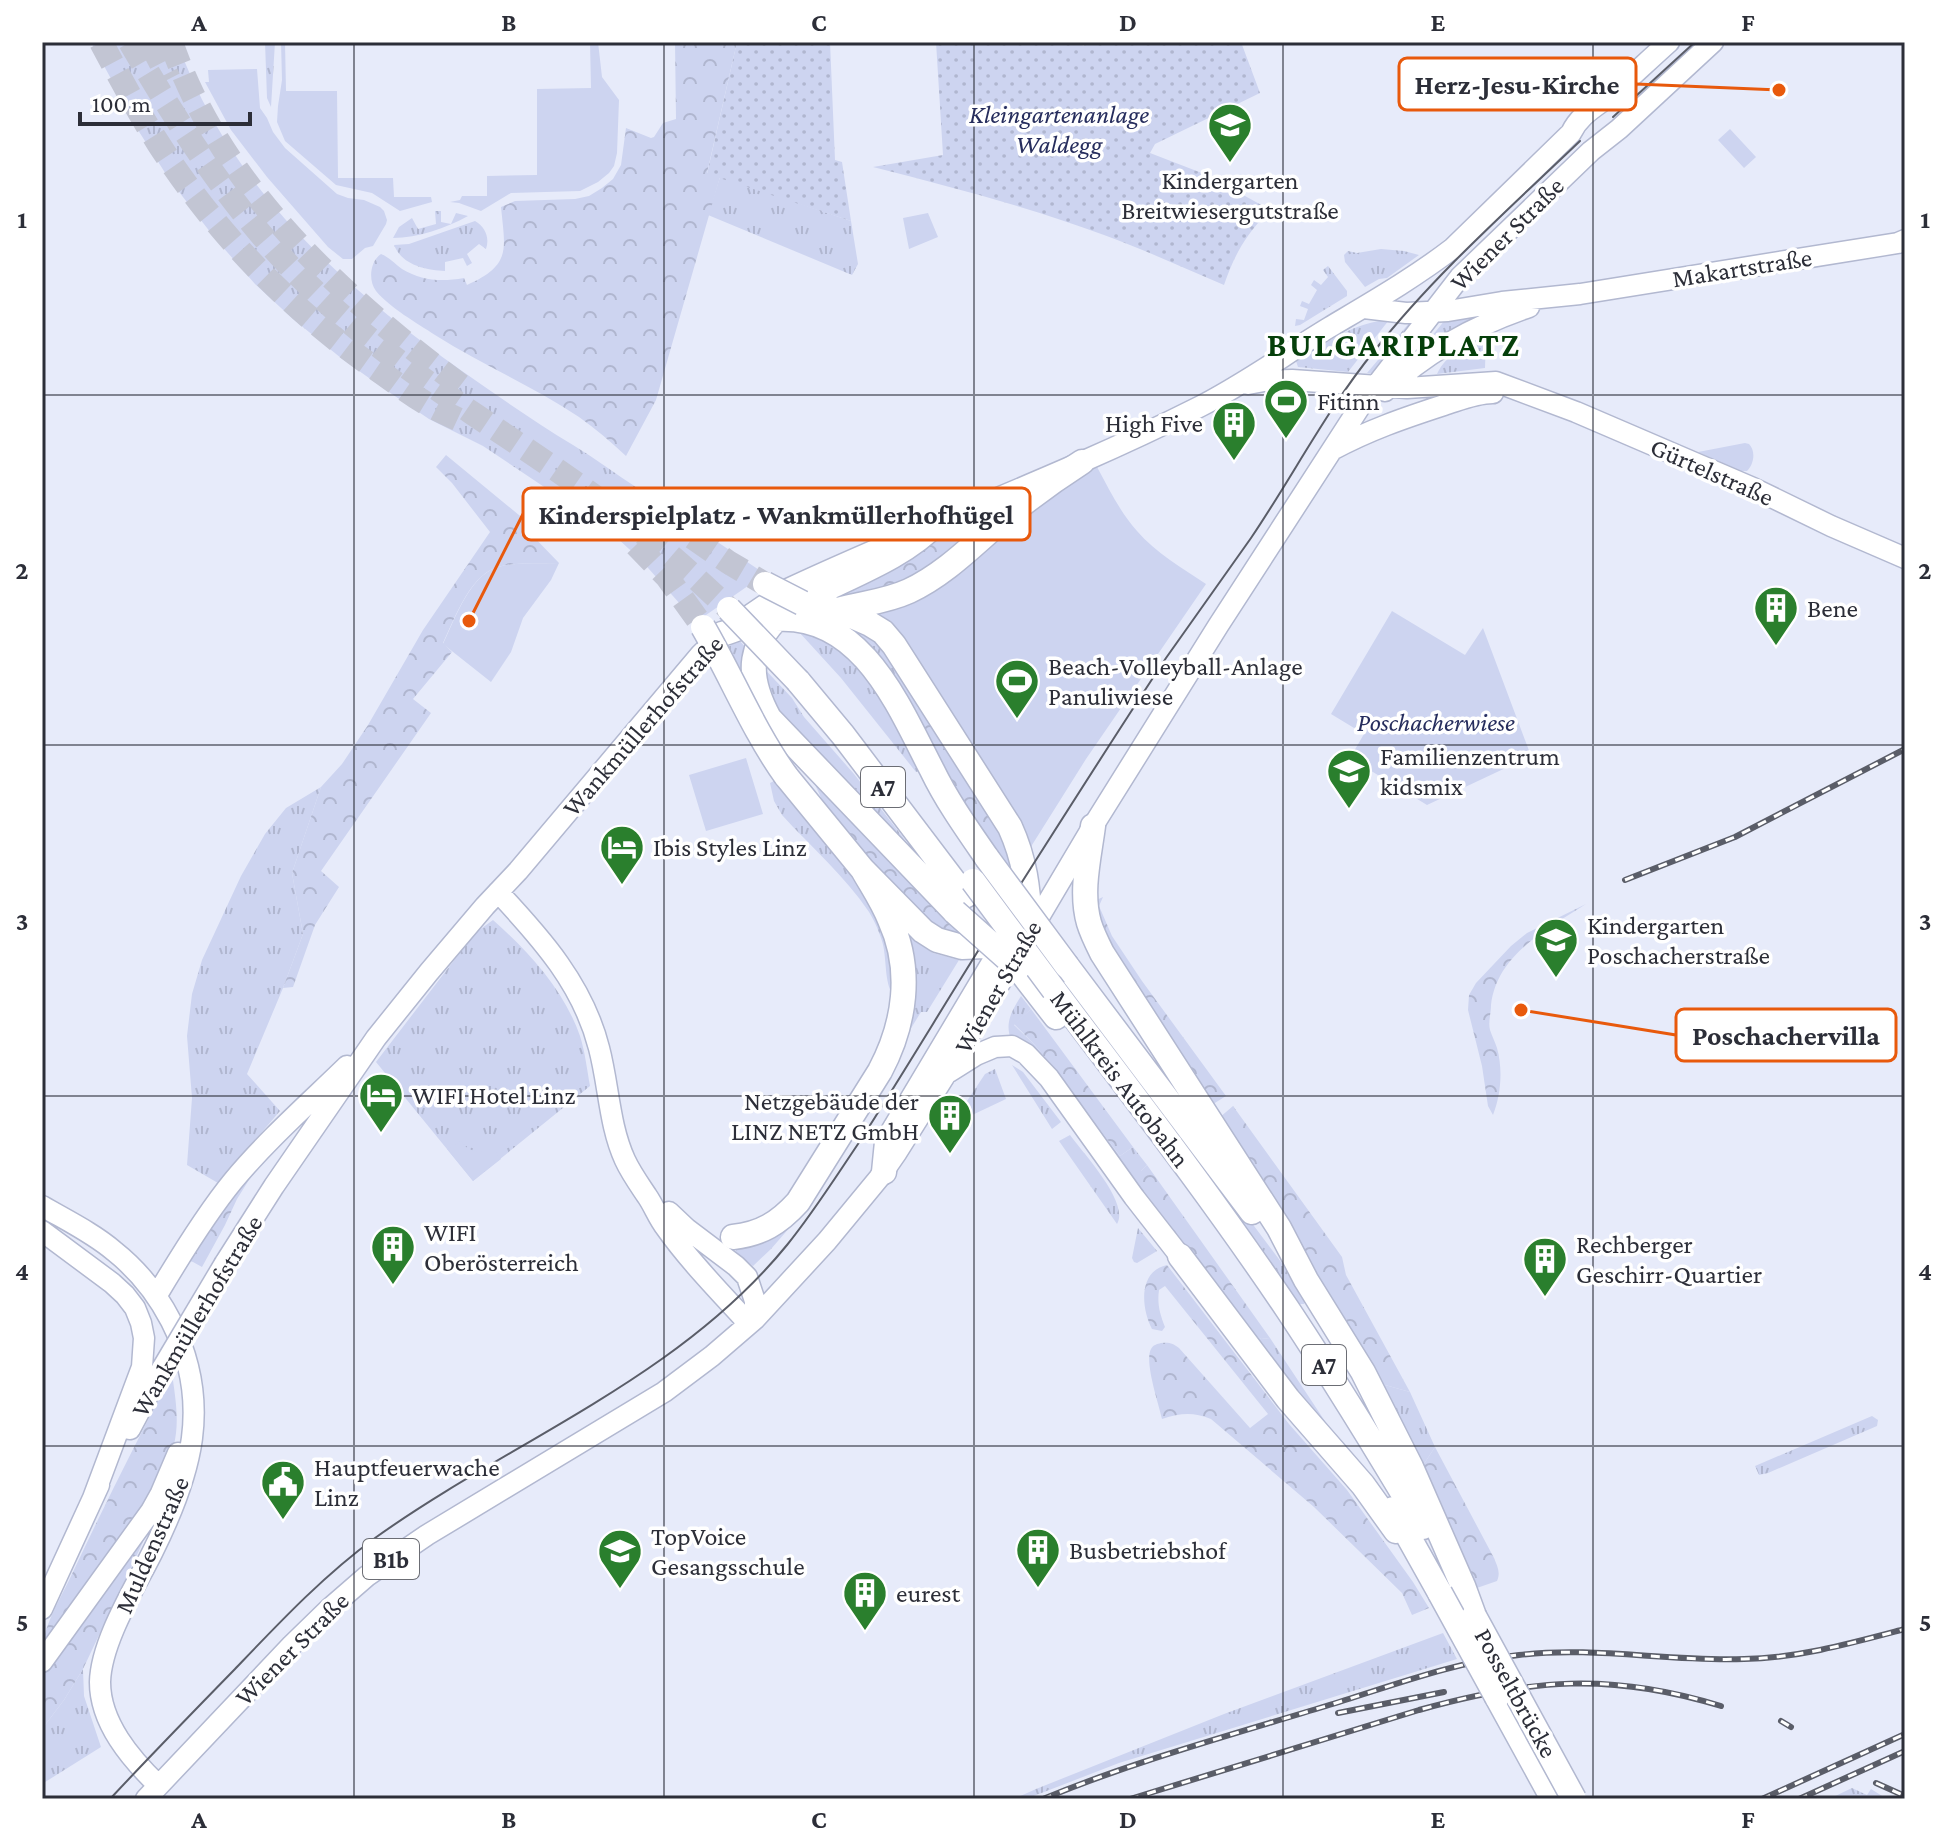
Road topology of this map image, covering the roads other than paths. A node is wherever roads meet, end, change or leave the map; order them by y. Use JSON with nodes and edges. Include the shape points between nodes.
{"nodes":[{"id":1,"x":1669,"y":42,"type":"edge"},
{"id":2,"x":1713,"y":42,"type":"edge"},
{"id":3,"x":1905,"y":240,"type":"edge"},
{"id":4,"x":1580,"y":294,"type":"junction"},
{"id":5,"x":1364,"y":308,"type":"junction"},
{"id":6,"x":1432,"y":313,"type":"junction"},
{"id":7,"x":1240,"y":385,"type":"junction"},
{"id":8,"x":1382,"y":387,"type":"junction"},
{"id":9,"x":1517,"y":391,"type":"junction"},
{"id":10,"x":1332,"y":450,"type":"junction"},
{"id":11,"x":1082,"y":462,"type":"junction"},
{"id":12,"x":937,"y":522,"type":"junction"},
{"id":13,"x":1905,"y":558,"type":"edge"},
{"id":14,"x":765,"y":584,"type":"tunnel mouth"},
{"id":15,"x":736,"y":604,"type":"tunnel mouth"},
{"id":16,"x":851,"y":611,"type":"junction"},
{"id":17,"x":775,"y":619,"type":"junction"},
{"id":18,"x":712,"y":631,"type":"junction"},
{"id":19,"x":1093,"y":826,"type":"junction"},
{"id":20,"x":863,"y":870,"type":"junction"},
{"id":21,"x":498,"y":892,"type":"junction"},
{"id":22,"x":964,"y":896,"type":"junction"},
{"id":23,"x":1021,"y":937,"type":"junction"},
{"id":24,"x":1050,"y":997,"type":"junction"},
{"id":25,"x":376,"y":1038,"type":"junction"},
{"id":26,"x":946,"y":1074,"type":"junction"},
{"id":27,"x":1198,"y":1123,"type":"junction"},
{"id":28,"x":884,"y":1172,"type":"junction"},
{"id":29,"x":649,"y":1199,"type":"junction"},
{"id":30,"x":42,"y":1206,"type":"edge"},
{"id":31,"x":42,"y":1231,"type":"edge"},
{"id":32,"x":725,"y":1245,"type":"junction"},
{"id":33,"x":1180,"y":1256,"type":"joint"},
{"id":34,"x":714,"y":1287,"type":"junction"},
{"id":35,"x":157,"y":1295,"type":"junction"},
{"id":36,"x":752,"y":1321,"type":"junction"},
{"id":37,"x":195,"y":1404,"type":"junction"},
{"id":38,"x":93,"y":1498,"type":"junction"},
{"id":39,"x":129,"y":1540,"type":"junction"},
{"id":40,"x":156,"y":1544,"type":"junction"},
{"id":41,"x":1448,"y":1586,"type":"junction"},
{"id":42,"x":42,"y":1609,"type":"edge"},
{"id":43,"x":42,"y":1662,"type":"edge"},
{"id":44,"x":152,"y":1792,"type":"edge"},
{"id":45,"x":1553,"y":1799,"type":"edge"},
{"id":46,"x":1574,"y":1799,"type":"edge"}],
"edges":[{"from":1,"to":5,"type":"main road","name":"Wiener Straße","via":[[1582,116],[1571,133],[1453,248]]},
{"from":2,"to":6,"type":"main road","name":"Wiener Straße","via":[[1480,257]]},
{"from":3,"to":4,"type":"main road","name":"Makartstraße"},
{"from":4,"to":6,"type":"main road","name":"Makartstraße"},
{"from":4,"to":8,"type":"main road","name":"Makartstraße","via":[[1469,332]]},
{"from":5,"to":6,"type":"main road","name":"Makartstraße"},
{"from":5,"to":7,"type":"main road","name":"Wankmüllerhofstraße"},
{"from":6,"to":8,"type":"main road","name":"Wiener Straße"},
{"from":7,"to":8,"type":"main road","name":"Gürtelstraße","via":[[1292,380]]},
{"from":7,"to":11,"type":"main road","name":"Wankmüllerhofstraße"},
{"from":8,"to":9,"type":"main road","name":"Gürtelstraße","via":[[1496,382]]},
{"from":8,"to":10,"type":"main road","name":"Wiener Straße"},
{"from":9,"to":10,"type":"main road","name":"Gürtelstraße","via":[[1485,393],[1404,418]]},
{"from":9,"to":13,"type":"main road","name":"Gürtelstraße","via":[[1598,421]]},
{"from":10,"to":19,"type":"main road","name":"Wiener Straße"},
{"from":11,"to":12,"type":"main road","name":"Wankmüllerhofstraße"},
{"from":11,"to":16,"type":"highway","via":[[925,582]]},
{"from":12,"to":17,"type":"highway","via":[[906,548]]},
{"from":12,"to":18,"type":"main road","name":"Wankmüllerhofstraße","via":[[788,589]]},
{"from":14,"to":16,"type":"highway","bridge":true,"via":[[802,603]]},
{"from":15,"to":22,"type":"highway","name":"Mühlkreis Autobahn","number":"A7","bridge":true,"via":[[804,676]]},
{"from":16,"to":23,"type":"highway","via":[[883,632],[900,652],[1010,827],[1022,855],[1029,899]]},
{"from":17,"to":18,"type":"highway"},
{"from":17,"to":22,"type":"highway","via":[[753,662],[753,680],[769,718]]},
{"from":17,"to":27,"type":"highway","bridge":true,"via":[[798,619],[829,629],[862,655],[890,690],[952,807],[987,858],[1067,966]]},
{"from":18,"to":20,"type":"highway","bridge":true,"via":[[753,725],[786,776]]},
{"from":18,"to":21,"type":"main road","name":"Wankmüllerhofstraße","via":[[701,654]]},
{"from":19,"to":23,"type":"main road","name":"Wiener Straße"},
{"from":19,"to":27,"type":"highway","via":[[1088,920]]},
{"from":20,"to":23,"type":"highway","via":[[937,940],[962,947]]},
{"from":20,"to":32,"type":"highway","via":[[901,954],[904,994],[897,1032],[880,1071],[798,1202],[773,1225]]},
{"from":21,"to":25,"type":"main road","name":"Wankmüllerhofstraße"},
{"from":21,"to":29,"type":"main road","via":[[547,946],[585,1007],[599,1047],[618,1143]]},
{"from":22,"to":24,"type":"highway","name":"Mühlkreis Autobahn","number":"A7","bridge":true},
{"from":22,"to":24,"type":"highway","name":"Mühlkreis Autobahn","number":"A7","bridge":true,"via":[[1018,968]]},
{"from":23,"to":26,"type":"main road","name":"Wiener Straße","number":"B1b"},
{"from":23,"to":28,"type":"highway","via":[[887,1142]]},
{"from":24,"to":41,"type":"highway","name":"Mühlkreis Autobahn","number":"A7","via":[[1169,1157]]},
{"from":25,"to":35,"type":"main road","name":"Wankmüllerhofstraße","via":[[233,1181]]},
{"from":25,"to":38,"type":"main road","name":"Wankmüllerhofstraße","bridge":true,"via":[[225,1263]]},
{"from":26,"to":28,"type":"main road","name":"Wiener Straße","number":"B1b"},
{"from":26,"to":33,"type":"main road","via":[[995,1047],[1012,1046],[1026,1054]]},
{"from":27,"to":41,"type":"highway","via":[[1269,1236],[1306,1280],[1387,1416]]},
{"from":28,"to":36,"type":"main road","name":"Wiener Straße","number":"B1b"},
{"from":29,"to":32,"type":"main road"},
{"from":29,"to":34,"type":"main road"},
{"from":30,"to":35,"type":"main road","name":"Muldenstraße","via":[[113,1250]]},
{"from":31,"to":38,"type":"main road","via":[[125,1295],[144,1338],[142,1367]]},
{"from":32,"to":34,"type":"main road","via":[[713,1259]]},
{"from":32,"to":36,"type":"main road","via":[[747,1277],[755,1301]]},
{"from":33,"to":41,"type":"highway","via":[[1288,1399]]},
{"from":34,"to":36,"type":"main road"},
{"from":35,"to":37,"type":"main road","name":"Muldenstraße","via":[[186,1357]]},
{"from":36,"to":44,"type":"main road","name":"Wiener Straße","number":"B1b","via":[[664,1392],[367,1576],[292,1645]]},
{"from":37,"to":39,"type":"main road","via":[[161,1493]]},
{"from":37,"to":40,"type":"main road","name":"Muldenstraße","via":[[187,1463]]},
{"from":38,"to":42,"type":"main road","name":"Wankmüllerhofstraße"},
{"from":39,"to":40,"type":"main road","via":[[142,1535]]},
{"from":39,"to":43,"type":"main road"},
{"from":40,"to":44,"type":"main road","name":"Muldenstraße","via":[[113,1632],[100,1686],[120,1741]]},
{"from":41,"to":45,"type":"highway","name":"Posseltbrücke","number":"A7","bridge":true},
{"from":41,"to":46,"type":"highway","name":"Posseltbrücke","bridge":true,"via":[[1474,1616]]}]}
